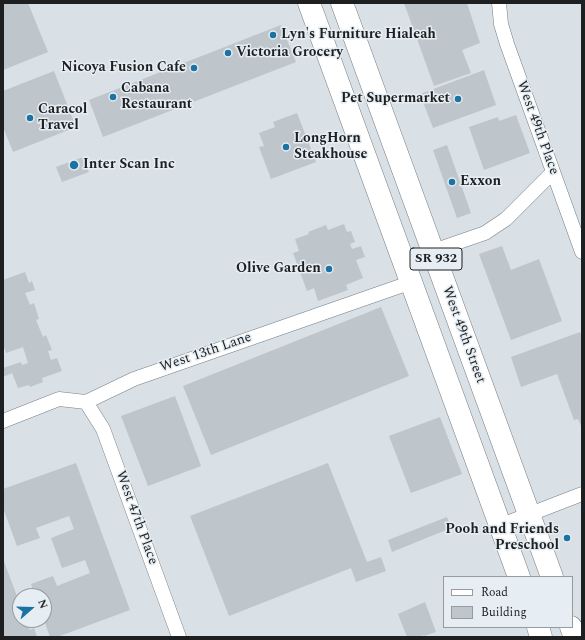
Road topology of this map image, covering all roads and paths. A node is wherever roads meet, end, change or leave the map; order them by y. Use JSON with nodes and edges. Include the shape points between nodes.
{"nodes":[{"id":1,"x":309,"y":3,"type":"edge"},
{"id":2,"x":342,"y":3,"type":"edge"},
{"id":3,"x":499,"y":3,"type":"edge"},
{"id":4,"x":356,"y":130,"type":"junction"},
{"id":5,"x":553,"y":172,"type":"junction"},
{"id":6,"x":433,"y":251,"type":"junction"},
{"id":7,"x":582,"y":252,"type":"edge"},
{"id":8,"x":412,"y":282,"type":"junction"},
{"id":9,"x":483,"y":390,"type":"junction"},
{"id":10,"x":86,"y":402,"type":"junction"},
{"id":11,"x":3,"y":421,"type":"edge"},
{"id":12,"x":582,"y":494,"type":"edge"},
{"id":13,"x":529,"y":515,"type":"junction"},
{"id":14,"x":499,"y":526,"type":"junction"},
{"id":15,"x":519,"y":576,"type":"edge"},
{"id":16,"x":552,"y":576,"type":"edge"},
{"id":17,"x":179,"y":637,"type":"edge"}],
"edges":[{"from":1,"to":4,"type":"main road","number":"SR 932"},
{"from":2,"to":6,"type":"main road","name":"West 49th Street","number":"SR 932"},
{"from":3,"to":5,"type":"street","name":"West 49th Place","via":[[503,33]]},
{"from":4,"to":6,"type":"main road","via":[[386,176],[411,240]]},
{"from":4,"to":8,"type":"main road","number":"SR 932"},
{"from":5,"to":6,"type":"street","via":[[506,220],[485,233]]},
{"from":5,"to":7,"type":"street","name":"West 49th Place"},
{"from":6,"to":9,"type":"main road","name":"West 49th Street","number":"SR 932"},
{"from":8,"to":9,"type":"main road","via":[[433,293],[453,344]]},
{"from":8,"to":10,"type":"street","name":"West 13th Lane","via":[[134,379]]},
{"from":8,"to":14,"type":"main road","number":"SR 932"},
{"from":9,"to":13,"type":"main road","name":"West 49th Street","number":"SR 932"},
{"from":10,"to":11,"type":"street","via":[[59,399]]},
{"from":10,"to":17,"type":"street","name":"West 47th Place","via":[[103,430]]},
{"from":12,"to":13,"type":"street"},
{"from":13,"to":14,"type":"street"},
{"from":13,"to":16,"type":"main road","name":"West 49th Street","number":"SR 932"},
{"from":14,"to":15,"type":"main road","number":"SR 932"}]}
